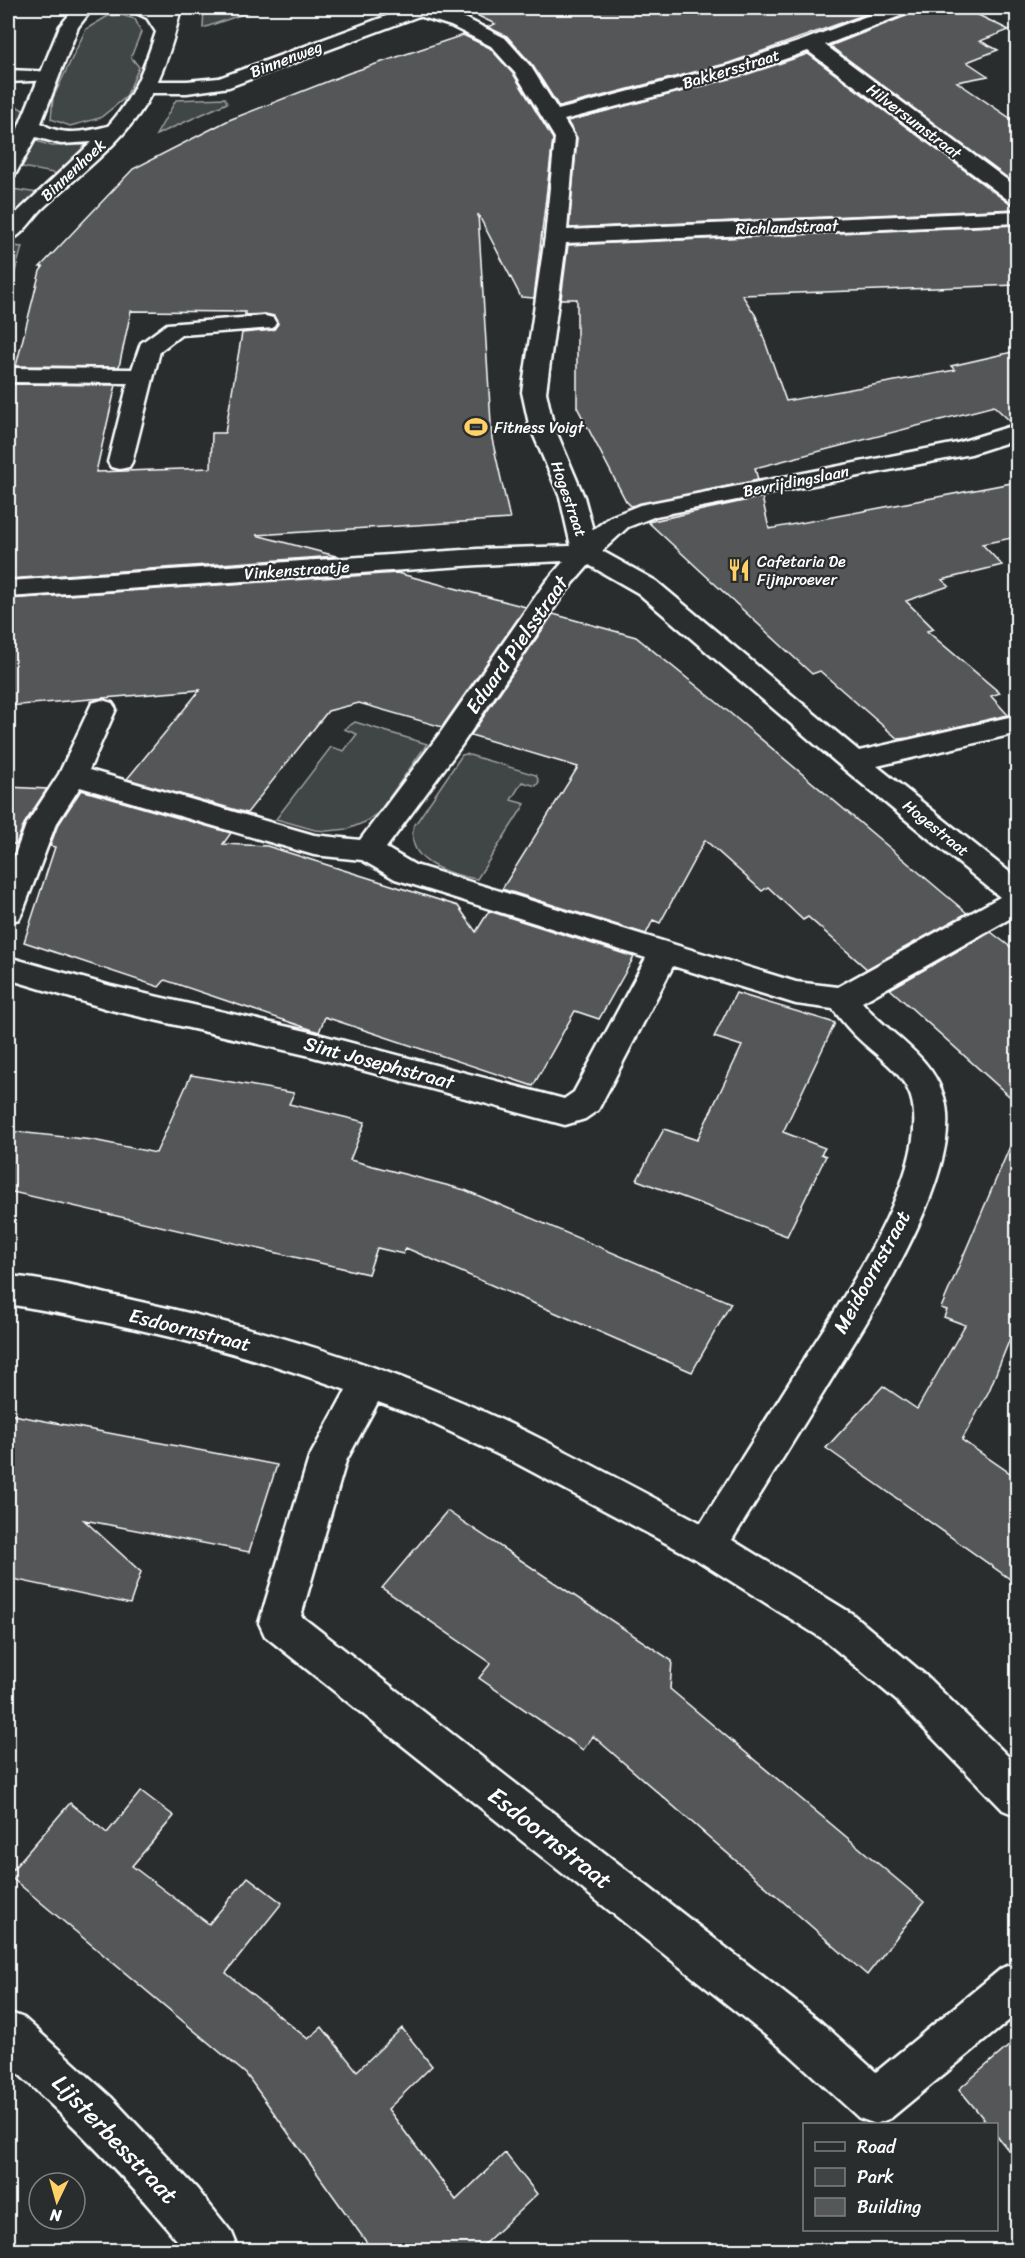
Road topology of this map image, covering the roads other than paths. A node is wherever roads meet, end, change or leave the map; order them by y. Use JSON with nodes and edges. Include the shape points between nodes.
{"nodes":[{"id":1,"x":84,"y":8,"type":"edge"},
{"id":2,"x":141,"y":8,"type":"edge"},
{"id":3,"x":172,"y":8,"type":"edge"},
{"id":4,"x":903,"y":8,"type":"edge"},
{"id":5,"x":421,"y":9,"type":"edge"},
{"id":6,"x":166,"y":32,"type":"junction"},
{"id":7,"x":812,"y":44,"type":"junction"},
{"id":8,"x":8,"y":76,"type":"edge"},
{"id":9,"x":48,"y":76,"type":"junction"},
{"id":10,"x":154,"y":87,"type":"junction"},
{"id":11,"x":19,"y":96,"type":"dead end"},
{"id":12,"x":41,"y":96,"type":"junction"},
{"id":13,"x":554,"y":117,"type":"junction"},
{"id":14,"x":31,"y":125,"type":"junction"},
{"id":15,"x":114,"y":131,"type":"junction"},
{"id":16,"x":8,"y":171,"type":"edge"},
{"id":17,"x":1017,"y":198,"type":"edge"},
{"id":18,"x":1017,"y":217,"type":"edge"},
{"id":19,"x":8,"y":234,"type":"edge"},
{"id":20,"x":556,"y":237,"type":"junction"},
{"id":21,"x":265,"y":323,"type":"dead end"},
{"id":22,"x":8,"y":375,"type":"edge"},
{"id":23,"x":141,"y":376,"type":"junction"},
{"id":24,"x":1017,"y":431,"type":"edge"},
{"id":25,"x":120,"y":462,"type":"dead end"},
{"id":26,"x":586,"y":553,"type":"junction"},
{"id":27,"x":8,"y":589,"type":"edge"},
{"id":28,"x":102,"y":709,"type":"dead end"},
{"id":29,"x":1017,"y":724,"type":"edge"},
{"id":30,"x":854,"y":762,"type":"junction"},
{"id":31,"x":73,"y":775,"type":"junction"},
{"id":32,"x":368,"y":851,"type":"junction"},
{"id":33,"x":1017,"y":895,"type":"edge"},
{"id":34,"x":1017,"y":900,"type":"edge"},
{"id":35,"x":8,"y":911,"type":"edge"},
{"id":36,"x":664,"y":952,"type":"junction"},
{"id":37,"x":8,"y":968,"type":"edge"},
{"id":38,"x":842,"y":999,"type":"junction"},
{"id":39,"x":8,"y":1290,"type":"edge"},
{"id":40,"x":369,"y":1383,"type":"junction"},
{"id":41,"x":708,"y":1546,"type":"junction"},
{"id":42,"x":1017,"y":1796,"type":"edge"},
{"id":43,"x":1017,"y":1984,"type":"edge"},
{"id":44,"x":8,"y":2034,"type":"edge"},
{"id":45,"x":216,"y":2250,"type":"edge"}],
"edges":[{"from":1,"to":9,"type":"street","via":[[69,26]]},
{"from":2,"to":6,"type":"street","via":[[154,14]]},
{"from":3,"to":6,"type":"street","name":"Binnenhoek"},
{"from":4,"to":7,"type":"street","name":"Bakkersstraat"},
{"from":5,"to":10,"type":"street","name":"Binnenweg","via":[[222,83]]},
{"from":5,"to":13,"type":"street","name":"Hogestraat","via":[[498,42],[525,71]]},
{"from":6,"to":10,"type":"street","name":"Binnenhoek"},
{"from":7,"to":13,"type":"street","name":"Bakkersstraat","via":[[737,69]]},
{"from":7,"to":17,"type":"street","name":"Hilversumstraat"},
{"from":8,"to":9,"type":"street"},
{"from":9,"to":12,"type":"street"},
{"from":10,"to":15,"type":"street","name":"Binnenhoek"},
{"from":11,"to":12,"type":"street"},
{"from":12,"to":14,"type":"street"},
{"from":13,"to":20,"type":"street","name":"Hogestraat","via":[[566,138]]},
{"from":14,"to":15,"type":"street","name":"Binnenhoek","via":[[46,136],[65,139]]},
{"from":14,"to":16,"type":"street"},
{"from":15,"to":19,"type":"street","name":"Binnenhoek"},
{"from":18,"to":20,"type":"street","name":"Richlandstraat"},
{"from":20,"to":26,"type":"street","name":"Hogestraat","via":[[534,392],[541,424],[572,497]]},
{"from":21,"to":23,"type":"street","via":[[176,329],[149,348]]},
{"from":22,"to":23,"type":"street"},
{"from":23,"to":25,"type":"street"},
{"from":24,"to":26,"type":"street","name":"Bevrijdingslaan","via":[[962,449],[649,510],[619,522]]},
{"from":26,"to":27,"type":"street","name":"Vinkenstraatje"},
{"from":26,"to":30,"type":"street","name":"Hogestraat","via":[[647,587]]},
{"from":26,"to":32,"type":"street","name":"Eduard Pielsstraat","via":[[539,609],[451,739]]},
{"from":28,"to":31,"type":"street"},
{"from":29,"to":30,"type":"street"},
{"from":30,"to":33,"type":"street","name":"Hogestraat"},
{"from":31,"to":32,"type":"street","via":[[314,845]]},
{"from":31,"to":35,"type":"street","via":[[41,825]]},
{"from":32,"to":36,"type":"street","via":[[405,872]]},
{"from":34,"to":38,"type":"street"},
{"from":36,"to":37,"type":"street","name":"Sint Josephstraat","via":[[586,1101],[564,1112],[306,1043],[100,996]]},
{"from":36,"to":38,"type":"street","via":[[796,993]]},
{"from":38,"to":41,"type":"street","name":"Meidoornstraat","via":[[918,1077],[926,1091],[930,1113],[915,1194],[879,1270]]},
{"from":39,"to":40,"type":"street","name":"Esdoornstraat","via":[[210,1332]]},
{"from":40,"to":41,"type":"street","name":"Esdoornstraat","via":[[432,1406],[525,1450]]},
{"from":40,"to":43,"type":"street","name":"Esdoornstraat","via":[[328,1458],[279,1623],[804,2037],[875,2102]]},
{"from":41,"to":42,"type":"street","name":"Esdoornstraat","via":[[837,1626],[911,1688]]},
{"from":44,"to":45,"type":"street","name":"Lijsterbesstraat","via":[[95,2113]]}]}
